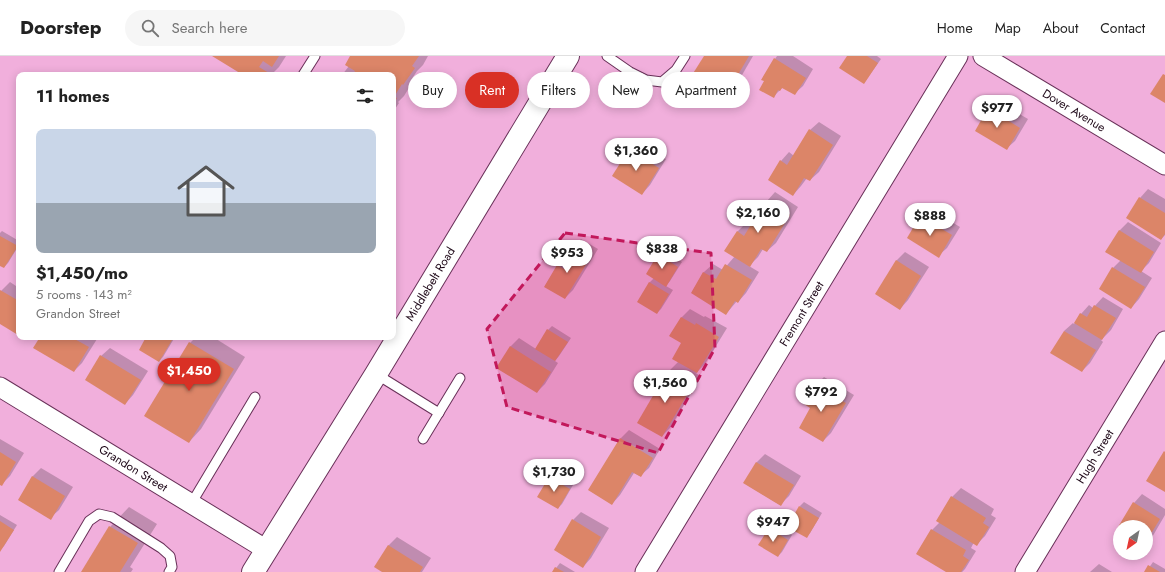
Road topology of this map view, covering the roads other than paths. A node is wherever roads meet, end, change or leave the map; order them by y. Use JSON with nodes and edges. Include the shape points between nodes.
{"nodes":[{"id":1,"x":315,"y":56,"type":"edge"},
{"id":2,"x":568,"y":56,"type":"edge"},
{"id":3,"x":607,"y":56,"type":"edge"},
{"id":4,"x":685,"y":56,"type":"edge"},
{"id":5,"x":958,"y":56,"type":"edge"},
{"id":6,"x":983,"y":56,"type":"edge"},
{"id":7,"x":305,"y":72,"type":"edge"},
{"id":8,"x":1165,"y":166,"type":"edge"},
{"id":9,"x":1165,"y":342,"type":"edge"},
{"id":10,"x":376,"y":374,"type":"junction"},
{"id":11,"x":460,"y":378,"type":"dead end"},
{"id":12,"x":0,"y":387,"type":"edge"},
{"id":13,"x":256,"y":397,"type":"dead end"},
{"id":14,"x":439,"y":413,"type":"junction"},
{"id":15,"x":423,"y":439,"type":"dead end"},
{"id":16,"x":191,"y":504,"type":"junction"},
{"id":17,"x":260,"y":566,"type":"edge"},
{"id":18,"x":59,"y":572,"type":"edge"},
{"id":19,"x":169,"y":572,"type":"edge"},
{"id":20,"x":646,"y":572,"type":"edge"},
{"id":21,"x":1025,"y":572,"type":"edge"}],
"edges":[{"from":1,"to":7,"type":"lane"},
{"from":2,"to":10,"type":"main road","name":"Middlebelt Road"},
{"from":3,"to":4,"type":"lane","via":[[646,80],[662,82],[676,70]]},
{"from":5,"to":20,"type":"street","name":"Fremont Street"},
{"from":6,"to":8,"type":"street","name":"Dover Avenue"},
{"from":9,"to":21,"type":"street","name":"Hugh Street"},
{"from":10,"to":14,"type":"lane"},
{"from":10,"to":17,"type":"main road","name":"Middlebelt Road"},
{"from":11,"to":14,"type":"lane"},
{"from":12,"to":16,"type":"street","name":"Grandon Street"},
{"from":13,"to":16,"type":"lane"},
{"from":14,"to":15,"type":"lane"},
{"from":16,"to":17,"type":"street","name":"Grandon Street"},
{"from":18,"to":19,"type":"lane","via":[[89,521],[99,514],[112,516],[161,548],[170,556],[172,567]]}]}
